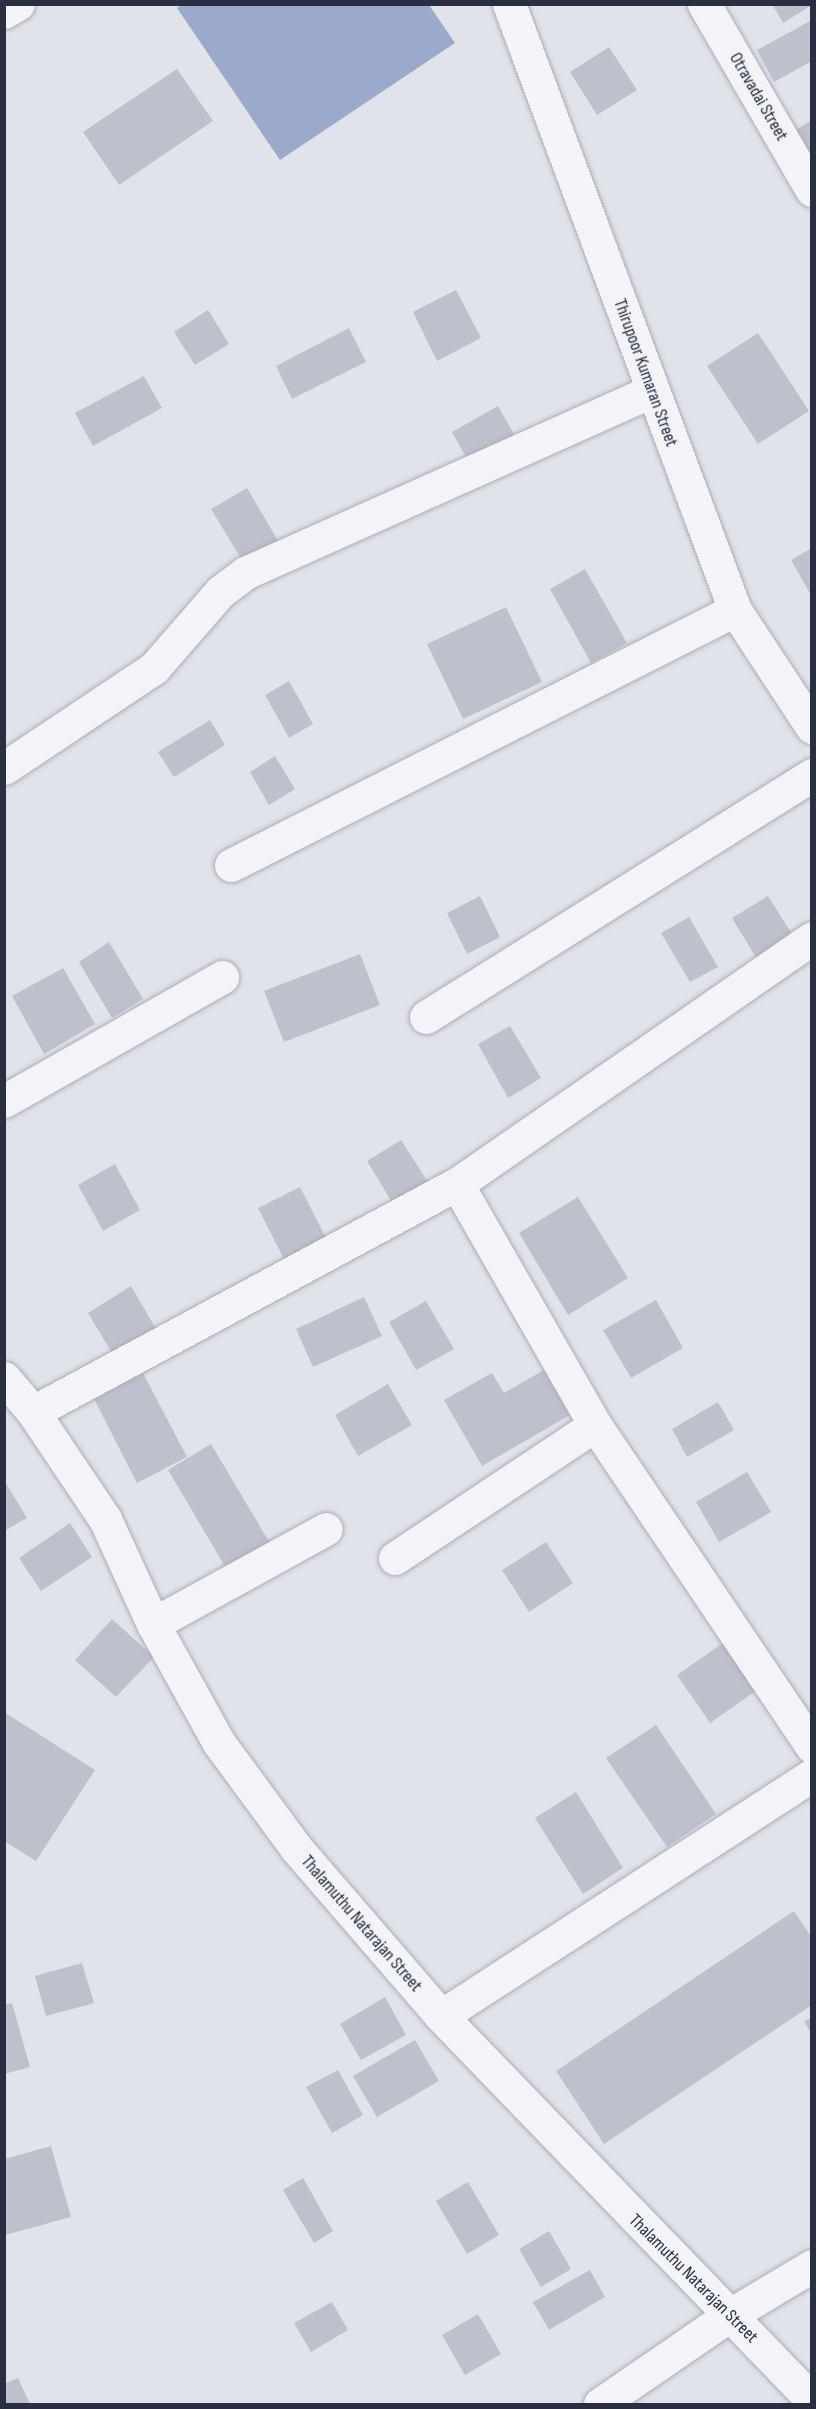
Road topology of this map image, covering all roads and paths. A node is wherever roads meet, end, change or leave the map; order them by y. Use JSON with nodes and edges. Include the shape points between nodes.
{"nodes":[{"id":1,"x":18,"y":4,"type":"edge"},
{"id":2,"x":509,"y":4,"type":"edge"},
{"id":3,"x":704,"y":4,"type":"edge"},
{"id":4,"x":4,"y":12,"type":"edge"},
{"id":5,"x":812,"y":190,"type":"edge"},
{"id":6,"x":651,"y":391,"type":"junction"},
{"id":7,"x":735,"y":610,"type":"junction"},
{"id":8,"x":812,"y":727,"type":"edge"},
{"id":9,"x":4,"y":768,"type":"edge"},
{"id":10,"x":812,"y":775,"type":"edge"},
{"id":11,"x":231,"y":865,"type":"dead end"},
{"id":12,"x":812,"y":938,"type":"edge"},
{"id":13,"x":222,"y":977,"type":"dead end"},
{"id":14,"x":426,"y":1017,"type":"dead end"},
{"id":15,"x":4,"y":1101,"type":"edge"},
{"id":16,"x":457,"y":1184,"type":"junction"},
{"id":17,"x":4,"y":1378,"type":"edge"},
{"id":18,"x":33,"y":1412,"type":"junction"},
{"id":19,"x":595,"y":1425,"type":"junction"},
{"id":20,"x":326,"y":1529,"type":"dead end"},
{"id":21,"x":395,"y":1558,"type":"dead end"},
{"id":22,"x":153,"y":1624,"type":"junction"},
{"id":23,"x":812,"y":1747,"type":"edge"},
{"id":24,"x":812,"y":1775,"type":"edge"},
{"id":25,"x":441,"y":2016,"type":"junction"},
{"id":26,"x":812,"y":2266,"type":"edge"},
{"id":27,"x":730,"y":2315,"type":"junction"},
{"id":28,"x":812,"y":2400,"type":"edge"},
{"id":29,"x":600,"y":2404,"type":"edge"}],
"edges":[{"from":1,"to":4,"type":"street"},
{"from":2,"to":6,"type":"street","name":"Thirupoor Kumaran Street"},
{"from":3,"to":5,"type":"street","name":"Otravadai Street"},
{"from":6,"to":7,"type":"street","name":"Thirupoor Kumaran Street"},
{"from":6,"to":9,"type":"street","via":[[245,573],[220,592],[154,668]]},
{"from":7,"to":8,"type":"street","name":"Thirupoor Kumaran Street"},
{"from":7,"to":11,"type":"street"},
{"from":10,"to":14,"type":"street"},
{"from":12,"to":16,"type":"street"},
{"from":13,"to":15,"type":"street"},
{"from":16,"to":18,"type":"street"},
{"from":16,"to":19,"type":"street"},
{"from":17,"to":18,"type":"street","name":"Thalamuthu Natarajan Street"},
{"from":18,"to":22,"type":"street","name":"Thalamuthu Natarajan Street","via":[[105,1519]]},
{"from":19,"to":21,"type":"street"},
{"from":19,"to":23,"type":"street"},
{"from":20,"to":22,"type":"street"},
{"from":22,"to":25,"type":"street","name":"Thalamuthu Natarajan Street","via":[[226,1753],[297,1848]]},
{"from":24,"to":25,"type":"street"},
{"from":25,"to":27,"type":"street","name":"Thalamuthu Natarajan Street","via":[[646,2233]]},
{"from":26,"to":27,"type":"street"},
{"from":27,"to":28,"type":"street","name":"Thalamuthu Natarajan Street"},
{"from":27,"to":29,"type":"street"}]}
